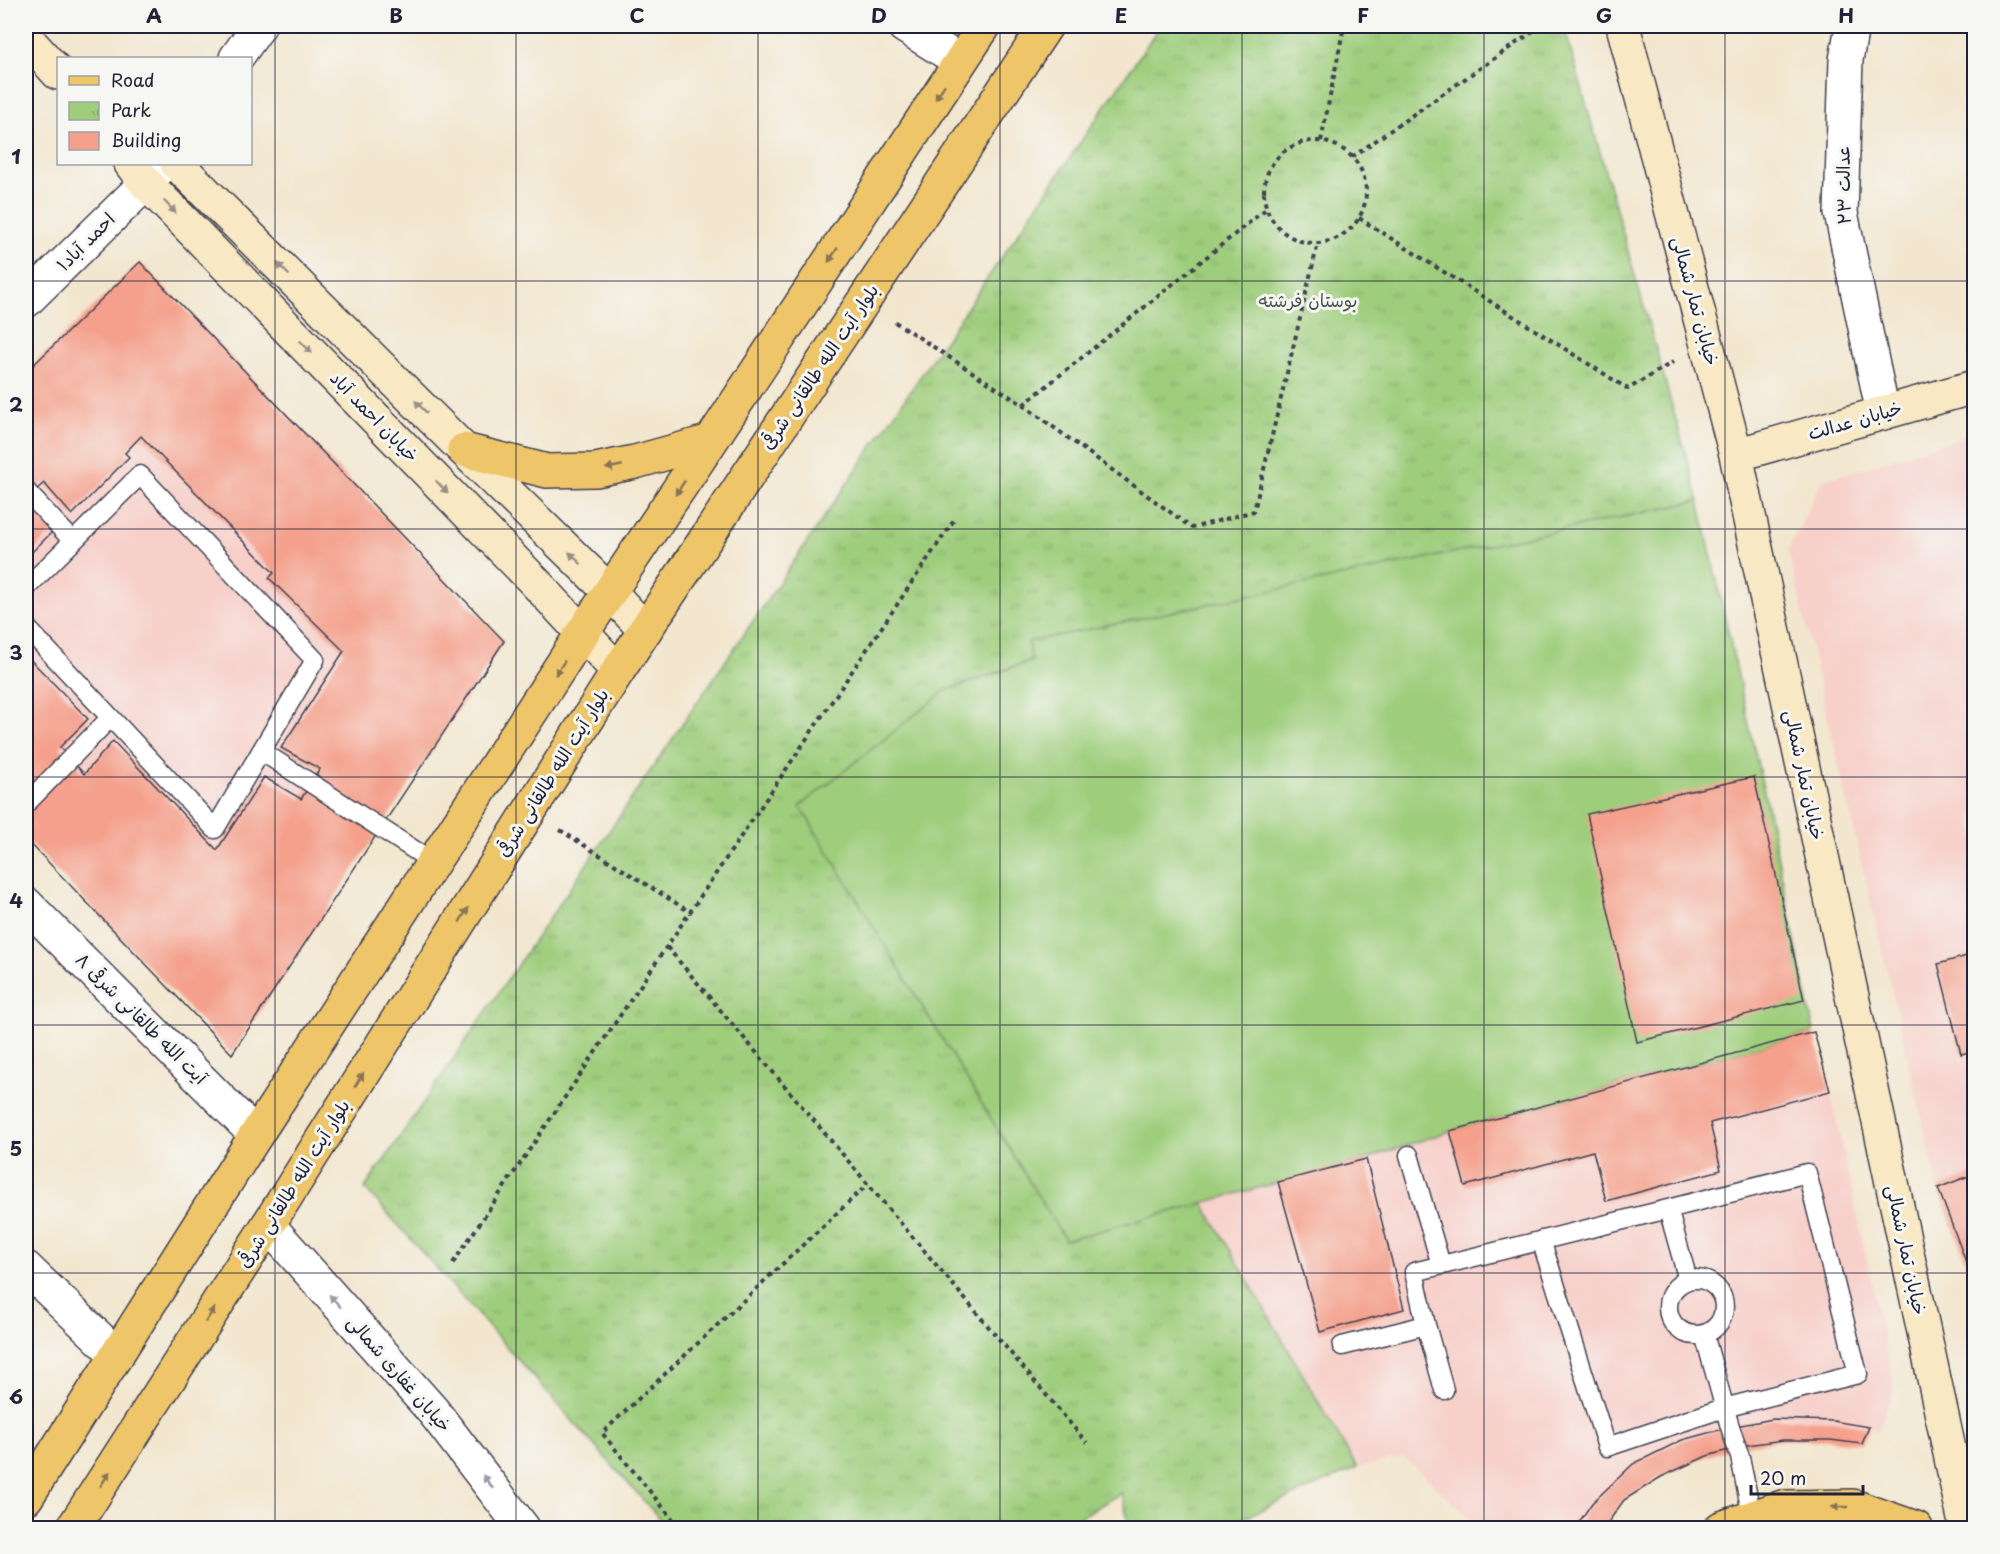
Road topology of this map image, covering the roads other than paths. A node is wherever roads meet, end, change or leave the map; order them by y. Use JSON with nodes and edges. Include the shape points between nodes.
{"nodes":[{"id":1,"x":259,"y":26,"type":"edge"},
{"id":2,"x":904,"y":26,"type":"edge"},
{"id":3,"x":984,"y":26,"type":"edge"},
{"id":4,"x":1046,"y":26,"type":"edge"},
{"id":5,"x":1623,"y":26,"type":"edge"},
{"id":6,"x":1852,"y":26,"type":"edge"},
{"id":7,"x":26,"y":38,"type":"edge"},
{"id":8,"x":237,"y":57,"type":"edge"},
{"id":9,"x":960,"y":62,"type":"junction"},
{"id":10,"x":57,"y":72,"type":"edge"},
{"id":11,"x":178,"y":165,"type":"edge"},
{"id":12,"x":147,"y":170,"type":"edge"},
{"id":13,"x":26,"y":301,"type":"edge"},
{"id":14,"x":1974,"y":387,"type":"edge"},
{"id":15,"x":1883,"y":413,"type":"junction"},
{"id":16,"x":711,"y":441,"type":"junction"},
{"id":17,"x":464,"y":450,"type":"junction"},
{"id":18,"x":1736,"y":455,"type":"junction"},
{"id":19,"x":26,"y":490,"type":"edge"},
{"id":20,"x":73,"y":541,"type":"junction"},
{"id":21,"x":26,"y":588,"type":"edge"},
{"id":22,"x":610,"y":592,"type":"junction"},
{"id":23,"x":26,"y":627,"type":"edge"},
{"id":24,"x":645,"y":630,"type":"junction"},
{"id":25,"x":583,"y":632,"type":"junction"},
{"id":26,"x":618,"y":671,"type":"junction"},
{"id":27,"x":110,"y":718,"type":"junction"},
{"id":28,"x":261,"y":751,"type":"junction"},
{"id":29,"x":26,"y":804,"type":"edge"},
{"id":30,"x":433,"y":862,"type":"junction"},
{"id":31,"x":26,"y":904,"type":"edge"},
{"id":32,"x":256,"y":1135,"type":"junction"},
{"id":33,"x":1408,"y":1155,"type":"dead end"},
{"id":34,"x":1668,"y":1209,"type":"junction"},
{"id":35,"x":268,"y":1225,"type":"junction"},
{"id":36,"x":1540,"y":1240,"type":"junction"},
{"id":37,"x":1441,"y":1265,"type":"junction"},
{"id":38,"x":26,"y":1268,"type":"edge"},
{"id":39,"x":1688,"y":1280,"type":"junction"},
{"id":40,"x":1426,"y":1325,"type":"junction"},
{"id":41,"x":1704,"y":1334,"type":"junction"},
{"id":42,"x":1342,"y":1346,"type":"dead end"},
{"id":43,"x":117,"y":1355,"type":"junction"},
{"id":44,"x":1444,"y":1390,"type":"dead end"},
{"id":45,"x":1725,"y":1408,"type":"junction"},
{"id":46,"x":26,"y":1498,"type":"edge"},
{"id":47,"x":1752,"y":1517,"type":"junction"},
{"id":48,"x":73,"y":1528,"type":"edge"},
{"id":49,"x":523,"y":1528,"type":"edge"},
{"id":50,"x":1721,"y":1528,"type":"edge"},
{"id":51,"x":1916,"y":1528,"type":"edge"},
{"id":52,"x":1966,"y":1528,"type":"edge"}],
"edges":[{"from":1,"to":8,"type":"street"},
{"from":2,"to":9,"type":"street"},
{"from":3,"to":9,"type":"main road"},
{"from":4,"to":24,"type":"main road","name":"بلوار آیت الله طالقانی شرقی"},
{"from":5,"to":18,"type":"main road","name":"خیابان تمار شمالی"},
{"from":6,"to":15,"type":"street","name":"عدالت ۲۳","via":[[1846,60],[1841,213]]},
{"from":7,"to":10,"type":"main road"},
{"from":9,"to":16,"type":"main road","one_way":true},
{"from":17,"to":11,"type":"main road","one_way":true},
{"from":12,"to":13,"type":"street","name":"احمد آباد۱"},
{"from":12,"to":25,"type":"main road","name":"خیابان احمد آباد","one_way":true},
{"from":14,"to":15,"type":"main road","name":"خیابان عدالت"},
{"from":15,"to":18,"type":"main road","name":"خیابان عدالت"},
{"from":16,"to":17,"type":"main road","one_way":true,"via":[[596,470],[547,471]]},
{"from":16,"to":22,"type":"main road","one_way":true},
{"from":22,"to":17,"type":"main road","one_way":true},
{"from":18,"to":52,"type":"main road","name":"خیابان تمار شمالی"},
{"from":19,"to":20,"type":"lane"},
{"from":20,"to":21,"type":"lane"},
{"from":20,"to":28,"type":"lane","via":[[140,475],[315,660]]},
{"from":22,"to":24,"type":"main road"},
{"from":22,"to":25,"type":"main road"},
{"from":23,"to":27,"type":"lane"},
{"from":24,"to":26,"type":"main road","name":"بلوار آیت الله طالقانی شرقی"},
{"from":25,"to":26,"type":"main road","name":"خیابان احمد آباد"},
{"from":25,"to":30,"type":"main road","one_way":true},
{"from":35,"to":26,"type":"main road","name":"بلوار آیت الله طالقانی شرقی","one_way":true},
{"from":27,"to":28,"type":"lane","via":[[215,829]]},
{"from":27,"to":29,"type":"lane"},
{"from":28,"to":30,"type":"lane"},
{"from":30,"to":32,"type":"main road"},
{"from":31,"to":32,"type":"street","name":"آیت الله طالقانی شرقی ۸"},
{"from":32,"to":43,"type":"main road"},
{"from":33,"to":37,"type":"lane"},
{"from":34,"to":36,"type":"lane"},
{"from":34,"to":39,"type":"lane"},
{"from":34,"to":45,"type":"lane","via":[[1807,1173],[1858,1374]]},
{"from":48,"to":35,"type":"main road","name":"بلوار آیت الله طالقانی شرقی","one_way":true},
{"from":49,"to":35,"type":"street","name":"خیابان غفاری شمالی","one_way":true,"via":[[433,1411]]},
{"from":36,"to":37,"type":"lane"},
{"from":36,"to":45,"type":"lane","via":[[1606,1446]]},
{"from":37,"to":40,"type":"lane","via":[[1414,1272]]},
{"from":38,"to":43,"type":"street"},
{"from":39,"to":41,"type":"lane","via":[[1671,1294],[1668,1312],[1685,1333]]},
{"from":39,"to":41,"type":"lane","via":[[1710,1282],[1722,1296],[1719,1323]]},
{"from":40,"to":42,"type":"lane"},
{"from":40,"to":44,"type":"lane"},
{"from":41,"to":45,"type":"lane"},
{"from":43,"to":46,"type":"main road"},
{"from":45,"to":47,"type":"lane"},
{"from":47,"to":50,"type":"main road"},
{"from":51,"to":47,"type":"main road","one_way":true,"via":[[1853,1506],[1782,1507]]}]}
